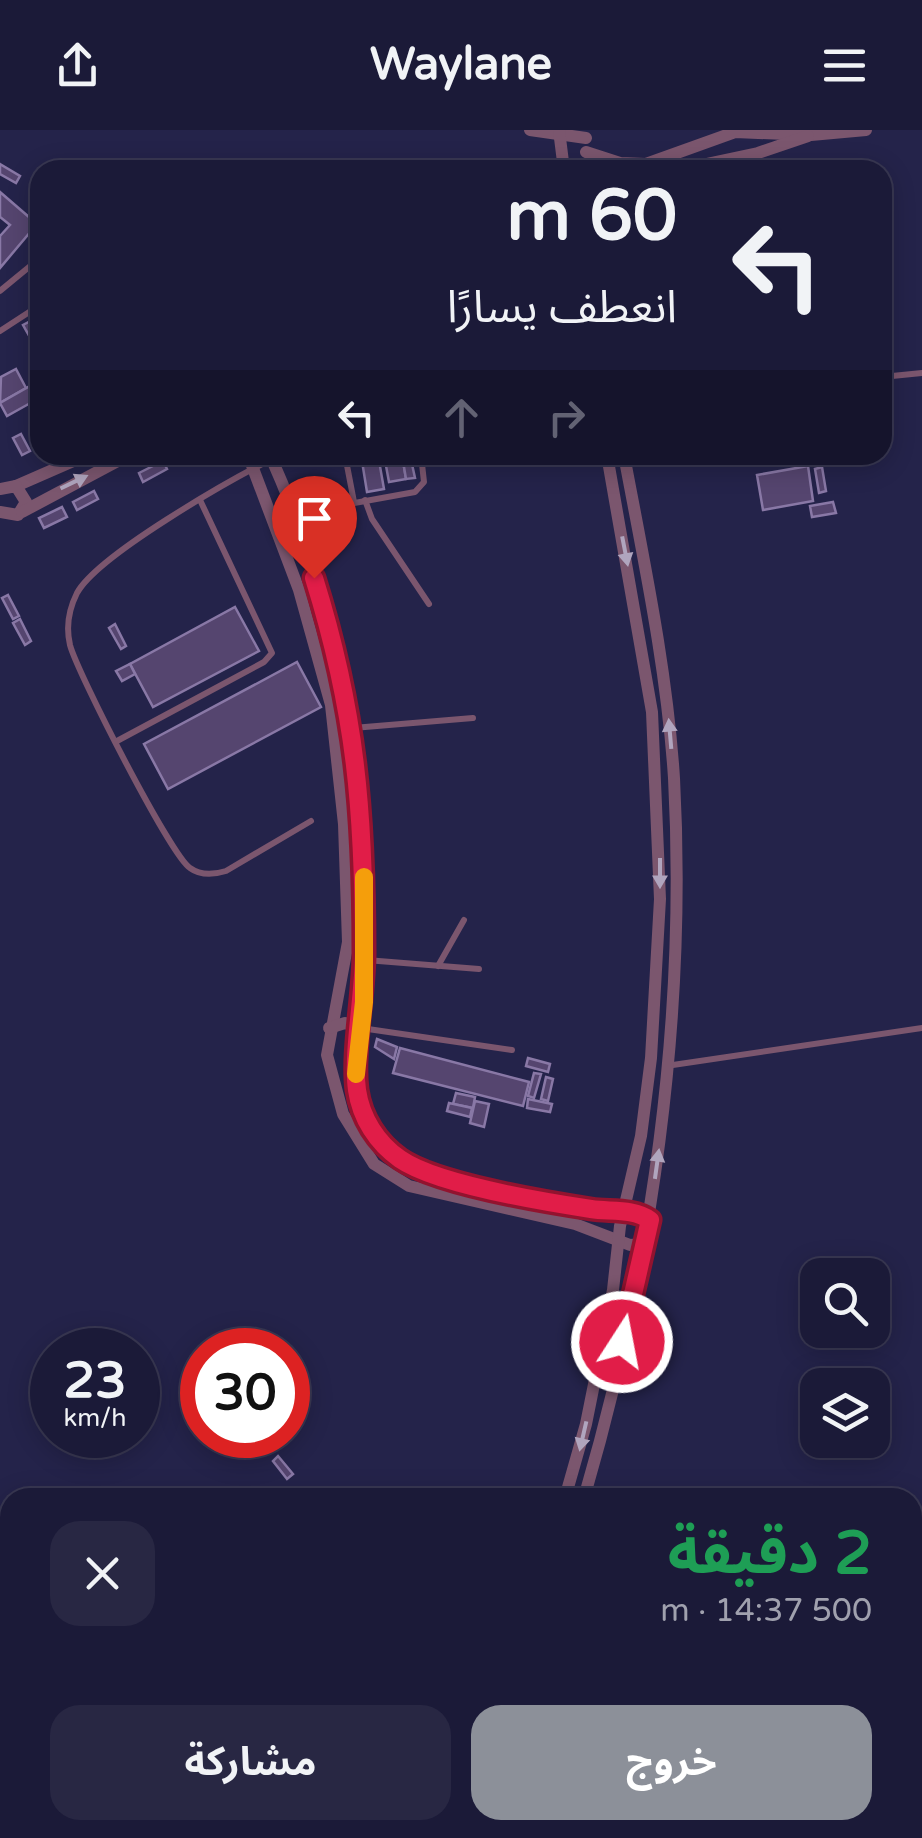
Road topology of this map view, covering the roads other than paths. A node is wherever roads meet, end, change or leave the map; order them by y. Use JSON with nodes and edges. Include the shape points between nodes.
{"nodes":[{"id":1,"x":530,"y":130,"type":"edge"},
{"id":2,"x":866,"y":130,"type":"edge"},
{"id":3,"x":559,"y":133,"type":"edge"},
{"id":4,"x":811,"y":135,"type":"junction"},
{"id":5,"x":586,"y":140,"type":"edge"},
{"id":6,"x":563,"y":160,"type":"edge"},
{"id":7,"x":616,"y":160,"type":"edge"},
{"id":8,"x":668,"y":160,"type":"edge"},
{"id":9,"x":725,"y":160,"type":"edge"},
{"id":10,"x":30,"y":266,"type":"edge"},
{"id":11,"x":1,"y":289,"type":"edge"},
{"id":12,"x":30,"y":311,"type":"edge"},
{"id":13,"x":0,"y":331,"type":"edge"},
{"id":14,"x":922,"y":373,"type":"edge"},
{"id":15,"x":892,"y":376,"type":"edge"},
{"id":16,"x":64,"y":465,"type":"edge"},
{"id":17,"x":110,"y":465,"type":"edge"},
{"id":18,"x":247,"y":465,"type":"edge"},
{"id":19,"x":252,"y":465,"type":"edge"},
{"id":20,"x":274,"y":465,"type":"edge"},
{"id":21,"x":347,"y":465,"type":"edge"},
{"id":22,"x":422,"y":465,"type":"edge"},
{"id":23,"x":609,"y":465,"type":"edge"},
{"id":24,"x":626,"y":465,"type":"edge"},
{"id":25,"x":16,"y":486,"type":"junction"},
{"id":26,"x":0,"y":489,"type":"edge"},
{"id":27,"x":200,"y":500,"type":"junction"},
{"id":28,"x":365,"y":500,"type":"junction"},
{"id":29,"x":354,"y":502,"type":"junction"},
{"id":30,"x":22,"y":512,"type":"junction"},
{"id":31,"x":1,"y":514,"type":"edge"},
{"id":32,"x":292,"y":514,"type":"junction"},
{"id":33,"x":429,"y":604,"type":"dead end"},
{"id":34,"x":473,"y":718,"type":"dead end"},
{"id":35,"x":353,"y":728,"type":"junction"},
{"id":36,"x":117,"y":740,"type":"junction"},
{"id":37,"x":311,"y":821,"type":"dead end"},
{"id":38,"x":464,"y":920,"type":"dead end"},
{"id":39,"x":364,"y":960,"type":"junction"},
{"id":40,"x":438,"y":966,"type":"junction"},
{"id":41,"x":478,"y":969,"type":"dead end"},
{"id":42,"x":329,"y":1028,"type":"junction"},
{"id":43,"x":362,"y":1028,"type":"junction"},
{"id":44,"x":922,"y":1028,"type":"edge"},
{"id":45,"x":512,"y":1050,"type":"dead end"},
{"id":46,"x":326,"y":1055,"type":"junction"},
{"id":47,"x":356,"y":1057,"type":"junction"},
{"id":48,"x":665,"y":1066,"type":"junction"},
{"id":49,"x":624,"y":1212,"type":"junction"},
{"id":50,"x":650,"y":1220,"type":"junction"},
{"id":51,"x":619,"y":1241,"type":"junction"},
{"id":52,"x":644,"y":1244,"type":"junction"},
{"id":53,"x":568,"y":1488,"type":"edge"},
{"id":54,"x":586,"y":1488,"type":"edge"}],
"edges":[{"from":1,"to":3,"type":"street"},
{"from":2,"to":4,"type":"street"},
{"from":3,"to":5,"type":"street"},
{"from":3,"to":6,"type":"street"},
{"from":4,"to":8,"type":"street","via":[[736,132],[695,143]]},
{"from":4,"to":9,"type":"street"},
{"from":5,"to":7,"type":"street"},
{"from":10,"to":11,"type":"lane"},
{"from":12,"to":13,"type":"lane"},
{"from":14,"to":15,"type":"lane"},
{"from":16,"to":25,"type":"street"},
{"from":30,"to":17,"type":"street","one_way":true},
{"from":18,"to":27,"type":"lane"},
{"from":19,"to":42,"type":"street","via":[[317,647],[339,764],[348,942]]},
{"from":20,"to":32,"type":"street"},
{"from":21,"to":29,"type":"lane"},
{"from":22,"to":28,"type":"lane","via":[[424,482],[415,492]]},
{"from":23,"to":49,"type":"street","one_way":true,"via":[[644,650],[660,835],[651,1058]]},
{"from":48,"to":24,"type":"street","one_way":true,"via":[[676,900],[674,775],[660,650]]},
{"from":25,"to":26,"type":"street"},
{"from":25,"to":30,"type":"street","via":[[26,497]]},
{"from":27,"to":36,"type":"lane","via":[[99,568],[73,603],[72,652]]},
{"from":27,"to":36,"type":"lane","via":[[272,653]]},
{"from":28,"to":29,"type":"lane"},
{"from":28,"to":33,"type":"lane"},
{"from":29,"to":32,"type":"lane"},
{"from":30,"to":31,"type":"street"},
{"from":32,"to":35,"type":"street"},
{"from":34,"to":35,"type":"lane"},
{"from":35,"to":39,"type":"street"},
{"from":36,"to":37,"type":"lane","via":[[191,869],[226,871]]},
{"from":38,"to":40,"type":"lane"},
{"from":39,"to":40,"type":"lane"},
{"from":39,"to":43,"type":"street"},
{"from":40,"to":41,"type":"lane"},
{"from":42,"to":43,"type":"street","via":[[345,1022]]},
{"from":42,"to":46,"type":"street"},
{"from":43,"to":45,"type":"lane"},
{"from":43,"to":47,"type":"street"},
{"from":44,"to":48,"type":"lane"},
{"from":46,"to":47,"type":"street"},
{"from":46,"to":51,"type":"street","via":[[344,1114],[374,1164],[390,1177]]},
{"from":47,"to":49,"type":"street","via":[[362,1110],[378,1139],[403,1161],[570,1206]]},
{"from":50,"to":48,"type":"street","one_way":true},
{"from":49,"to":50,"type":"street"},
{"from":49,"to":51,"type":"street"},
{"from":50,"to":52,"type":"street"},
{"from":51,"to":52,"type":"street"},
{"from":51,"to":53,"type":"street","one_way":true},
{"from":52,"to":54,"type":"street"}]}
